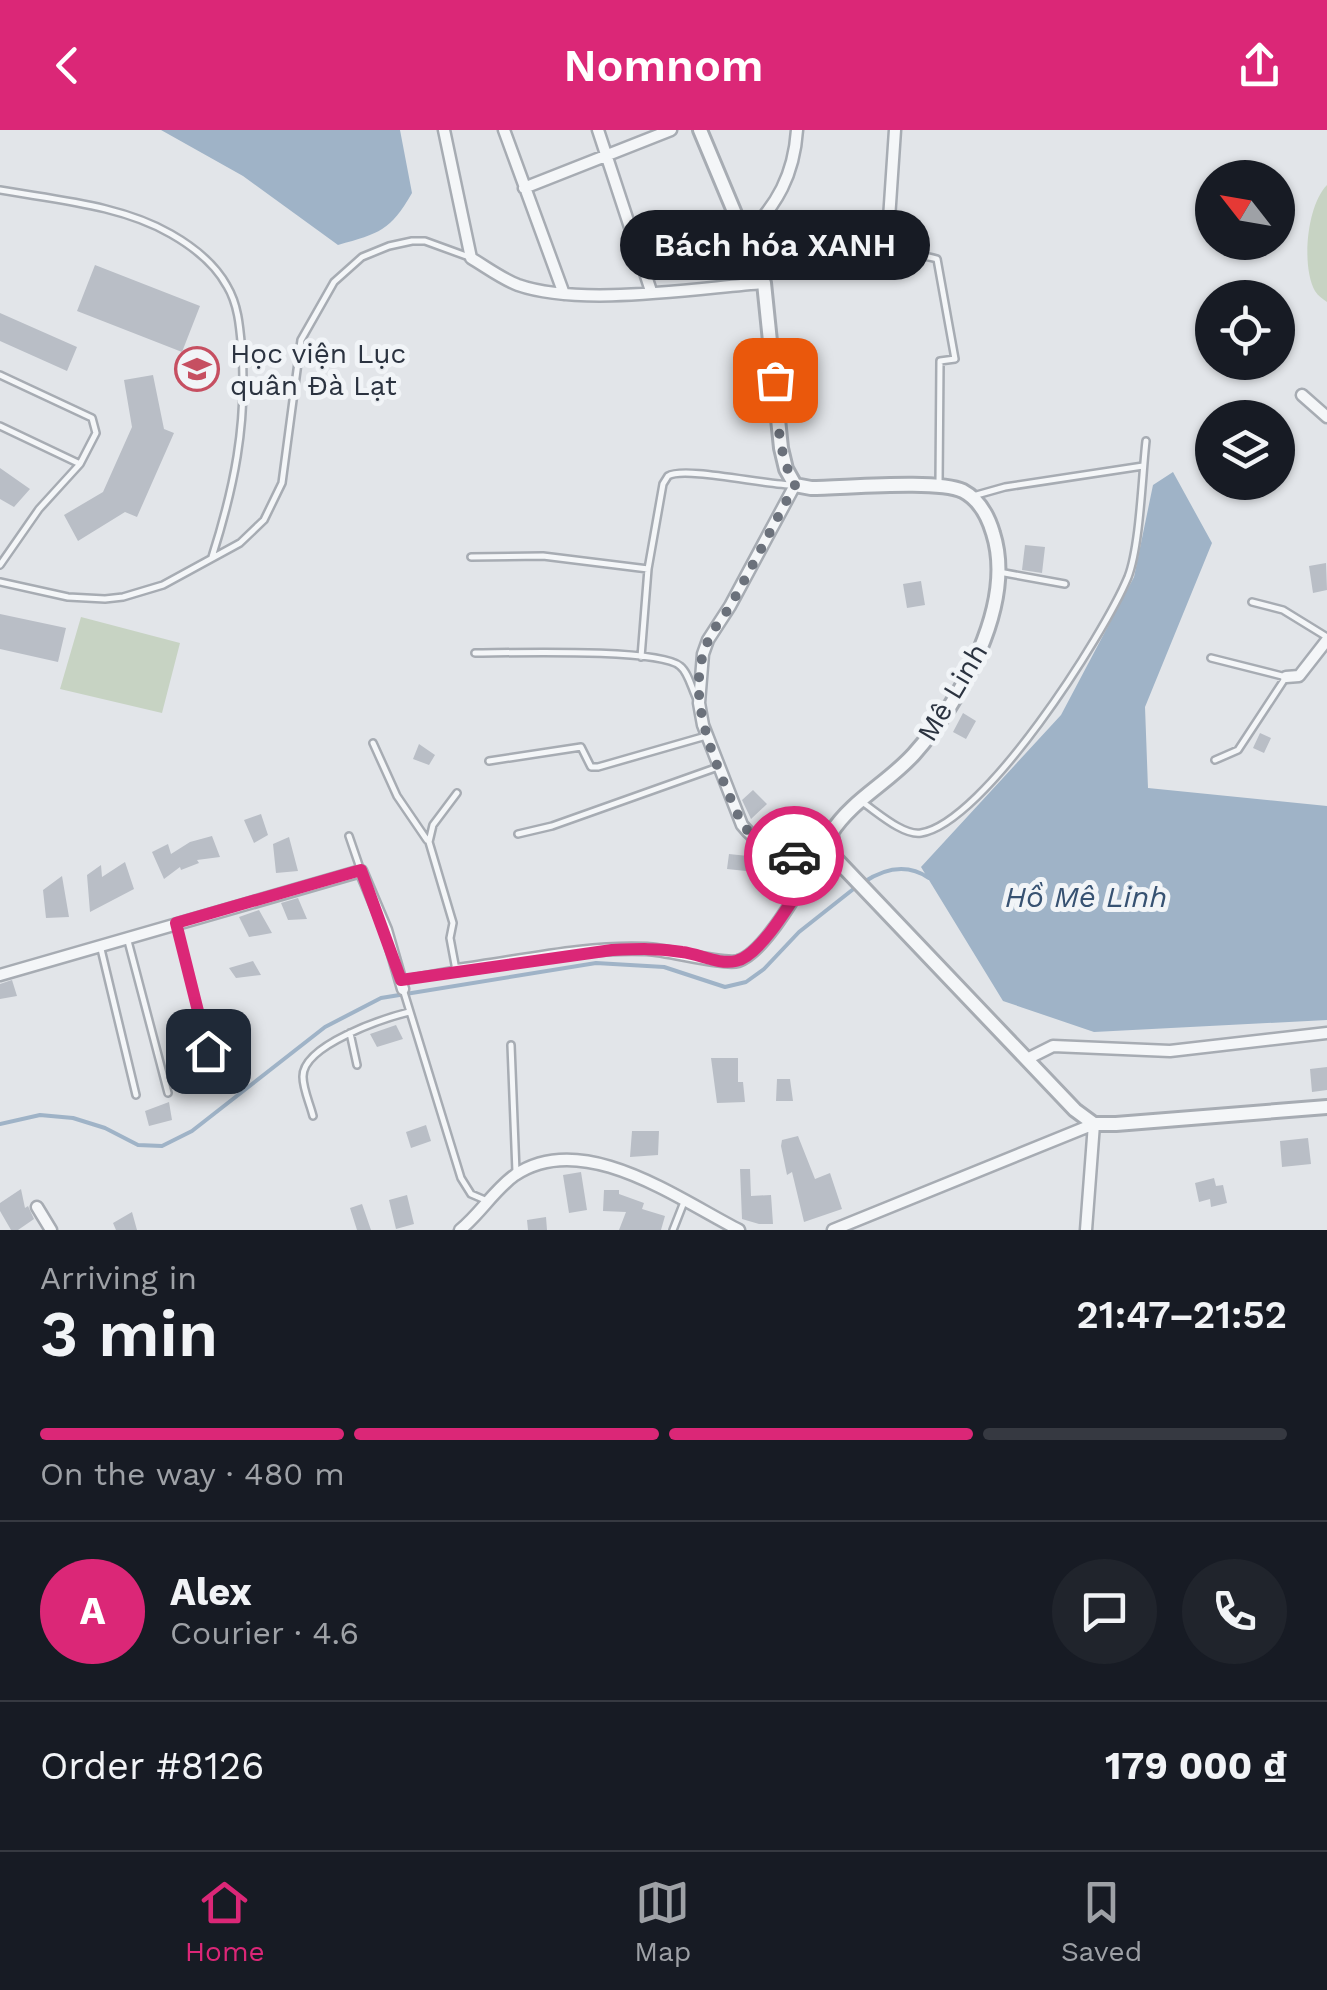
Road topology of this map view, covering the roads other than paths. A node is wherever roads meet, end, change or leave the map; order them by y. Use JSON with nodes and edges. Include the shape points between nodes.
{"nodes":[{"id":1,"x":444,"y":130,"type":"edge"},
{"id":2,"x":504,"y":130,"type":"edge"},
{"id":3,"x":598,"y":130,"type":"edge"},
{"id":4,"x":671,"y":130,"type":"edge"},
{"id":5,"x":700,"y":130,"type":"edge"},
{"id":6,"x":798,"y":130,"type":"edge"},
{"id":7,"x":894,"y":130,"type":"edge"},
{"id":8,"x":608,"y":155,"type":"junction"},
{"id":9,"x":524,"y":188,"type":"junction"},
{"id":10,"x":0,"y":190,"type":"edge"},
{"id":11,"x":746,"y":236,"type":"junction"},
{"id":12,"x":874,"y":244,"type":"junction"},
{"id":13,"x":472,"y":258,"type":"junction"},
{"id":14,"x":758,"y":264,"type":"junction"},
{"id":15,"x":764,"y":283,"type":"junction"},
{"id":16,"x":651,"y":291,"type":"junction"},
{"id":17,"x":564,"y":294,"type":"junction"},
{"id":18,"x":0,"y":375,"type":"edge"},
{"id":19,"x":1302,"y":395,"type":"dead end"},
{"id":20,"x":1327,"y":417,"type":"edge"},
{"id":21,"x":0,"y":426,"type":"edge"},
{"id":22,"x":1146,"y":440,"type":"dead end"},
{"id":23,"x":80,"y":464,"type":"junction"},
{"id":24,"x":1143,"y":466,"type":"junction"},
{"id":25,"x":795,"y":485,"type":"junction"},
{"id":26,"x":939,"y":486,"type":"junction"},
{"id":27,"x":970,"y":496,"type":"junction"},
{"id":28,"x":471,"y":558,"type":"dead end"},
{"id":29,"x":211,"y":560,"type":"junction"},
{"id":30,"x":0,"y":565,"type":"edge"},
{"id":31,"x":648,"y":569,"type":"junction"},
{"id":32,"x":998,"y":572,"type":"junction"},
{"id":33,"x":0,"y":582,"type":"edge"},
{"id":34,"x":1065,"y":584,"type":"dead end"},
{"id":35,"x":1252,"y":602,"type":"dead end"},
{"id":36,"x":1327,"y":638,"type":"edge"},
{"id":37,"x":475,"y":653,"type":"dead end"},
{"id":38,"x":642,"y":657,"type":"junction"},
{"id":39,"x":1211,"y":658,"type":"dead end"},
{"id":40,"x":1286,"y":678,"type":"junction"},
{"id":41,"x":699,"y":704,"type":"junction"},
{"id":42,"x":706,"y":736,"type":"junction"},
{"id":43,"x":374,"y":743,"type":"dead end"},
{"id":44,"x":1215,"y":760,"type":"dead end"},
{"id":45,"x":489,"y":761,"type":"dead end"},
{"id":46,"x":718,"y":767,"type":"junction"},
{"id":47,"x":457,"y":793,"type":"dead end"},
{"id":48,"x":860,"y":801,"type":"junction"},
{"id":49,"x":518,"y":834,"type":"dead end"},
{"id":50,"x":348,"y":836,"type":"dead end"},
{"id":51,"x":429,"y":842,"type":"junction"},
{"id":52,"x":818,"y":860,"type":"junction"},
{"id":53,"x":839,"y":864,"type":"junction"},
{"id":54,"x":361,"y":870,"type":"junction"},
{"id":55,"x":176,"y":923,"type":"junction"},
{"id":56,"x":128,"y":938,"type":"junction"},
{"id":57,"x":101,"y":946,"type":"junction"},
{"id":58,"x":456,"y":970,"type":"junction"},
{"id":59,"x":0,"y":975,"type":"edge"},
{"id":60,"x":402,"y":984,"type":"junction"},
{"id":61,"x":408,"y":1009,"type":"junction"},
{"id":62,"x":350,"y":1032,"type":"junction"},
{"id":63,"x":1327,"y":1033,"type":"edge"},
{"id":64,"x":511,"y":1045,"type":"dead end"},
{"id":65,"x":208,"y":1051,"type":"dead end"},
{"id":66,"x":1027,"y":1059,"type":"junction"},
{"id":67,"x":358,"y":1064,"type":"dead end"},
{"id":68,"x":168,"y":1093,"type":"dead end"},
{"id":69,"x":136,"y":1095,"type":"dead end"},
{"id":70,"x":1327,"y":1107,"type":"edge"},
{"id":71,"x":313,"y":1116,"type":"dead end"},
{"id":72,"x":1094,"y":1124,"type":"junction"},
{"id":73,"x":516,"y":1175,"type":"junction"},
{"id":74,"x":488,"y":1201,"type":"junction"},
{"id":75,"x":684,"y":1202,"type":"junction"},
{"id":76,"x":37,"y":1207,"type":"dead end"},
{"id":77,"x":51,"y":1230,"type":"edge"},
{"id":78,"x":460,"y":1230,"type":"edge"},
{"id":79,"x":672,"y":1230,"type":"edge"},
{"id":80,"x":739,"y":1230,"type":"edge"},
{"id":81,"x":834,"y":1230,"type":"edge"},
{"id":82,"x":1086,"y":1230,"type":"edge"}],
"edges":[{"from":1,"to":13,"type":"street"},
{"from":2,"to":9,"type":"street"},
{"from":3,"to":8,"type":"street"},
{"from":4,"to":8,"type":"street"},
{"from":5,"to":11,"type":"street"},
{"from":6,"to":11,"type":"street","via":[[780,198]]},
{"from":7,"to":12,"type":"street","via":[[889,219]]},
{"from":8,"to":9,"type":"street"},
{"from":8,"to":16,"type":"street"},
{"from":9,"to":17,"type":"street"},
{"from":10,"to":29,"type":"lane","via":[[144,222],[212,265],[228,287],[240,324],[244,420],[233,490]]},
{"from":11,"to":14,"type":"street"},
{"from":12,"to":14,"type":"street"},
{"from":12,"to":26,"type":"lane","via":[[892,258],[937,259],[954,359],[940,360]]},
{"from":13,"to":17,"type":"street","via":[[515,284]]},
{"from":13,"to":29,"type":"lane","via":[[412,241],[373,252],[334,282],[301,340],[275,502],[252,534]]},
{"from":14,"to":15,"type":"street"},
{"from":15,"to":16,"type":"street"},
{"from":15,"to":25,"type":"street","via":[[781,448]]},
{"from":16,"to":17,"type":"street"},
{"from":18,"to":23,"type":"lane","via":[[92,418],[96,433]]},
{"from":19,"to":20,"type":"street"},
{"from":21,"to":23,"type":"lane"},
{"from":22,"to":24,"type":"lane"},
{"from":23,"to":30,"type":"lane"},
{"from":24,"to":27,"type":"lane"},
{"from":24,"to":48,"type":"lane","via":[[1127,578],[1047,714],[974,802],[916,834]]},
{"from":25,"to":26,"type":"street"},
{"from":25,"to":31,"type":"lane","via":[[675,472],[663,484]]},
{"from":25,"to":41,"type":"street","via":[[708,640]]},
{"from":26,"to":27,"type":"street"},
{"from":27,"to":32,"type":"street","name":"Mê Linh","via":[[989,519]]},
{"from":28,"to":31,"type":"lane","via":[[542,556]]},
{"from":29,"to":33,"type":"lane","via":[[140,594],[106,600]]},
{"from":31,"to":38,"type":"lane"},
{"from":32,"to":34,"type":"lane"},
{"from":32,"to":48,"type":"street","name":"Mê Linh","via":[[986,634],[950,706],[912,757]]},
{"from":35,"to":36,"type":"lane","via":[[1282,610]]},
{"from":36,"to":40,"type":"street","via":[[1299,676]]},
{"from":37,"to":38,"type":"lane"},
{"from":38,"to":41,"type":"lane","via":[[682,667]]},
{"from":39,"to":40,"type":"lane"},
{"from":40,"to":44,"type":"lane","via":[[1238,750]]},
{"from":41,"to":42,"type":"street"},
{"from":42,"to":45,"type":"lane","via":[[598,766],[580,747]]},
{"from":42,"to":46,"type":"street"},
{"from":43,"to":51,"type":"lane"},
{"from":46,"to":49,"type":"lane"},
{"from":46,"to":52,"type":"street","via":[[742,826],[758,843]]},
{"from":47,"to":51,"type":"lane"},
{"from":48,"to":53,"type":"street","name":"Mê Linh","via":[[831,833]]},
{"from":50,"to":54,"type":"lane"},
{"from":51,"to":58,"type":"lane","via":[[453,923]]},
{"from":52,"to":53,"type":"street"},
{"from":52,"to":58,"type":"street","via":[[762,943],[740,960],[645,948]]},
{"from":53,"to":66,"type":"street"},
{"from":54,"to":55,"type":"street"},
{"from":54,"to":60,"type":"street"},
{"from":55,"to":56,"type":"street"},
{"from":55,"to":65,"type":"lane"},
{"from":56,"to":57,"type":"street"},
{"from":56,"to":68,"type":"lane"},
{"from":57,"to":59,"type":"street"},
{"from":57,"to":69,"type":"lane"},
{"from":58,"to":60,"type":"lane"},
{"from":60,"to":61,"type":"lane"},
{"from":61,"to":62,"type":"lane"},
{"from":61,"to":74,"type":"lane","via":[[461,1178],[471,1194]]},
{"from":62,"to":67,"type":"lane"},
{"from":62,"to":71,"type":"lane","via":[[304,1070]]},
{"from":63,"to":66,"type":"street","via":[[1170,1051],[1054,1046]]},
{"from":64,"to":73,"type":"lane"},
{"from":66,"to":72,"type":"street"},
{"from":70,"to":72,"type":"street"},
{"from":72,"to":81,"type":"street"},
{"from":72,"to":82,"type":"street"},
{"from":73,"to":74,"type":"street"},
{"from":73,"to":75,"type":"street","via":[[542,1162],[601,1163]]},
{"from":74,"to":78,"type":"street"},
{"from":75,"to":79,"type":"lane"},
{"from":75,"to":80,"type":"street"},
{"from":76,"to":77,"type":"street"}]}
